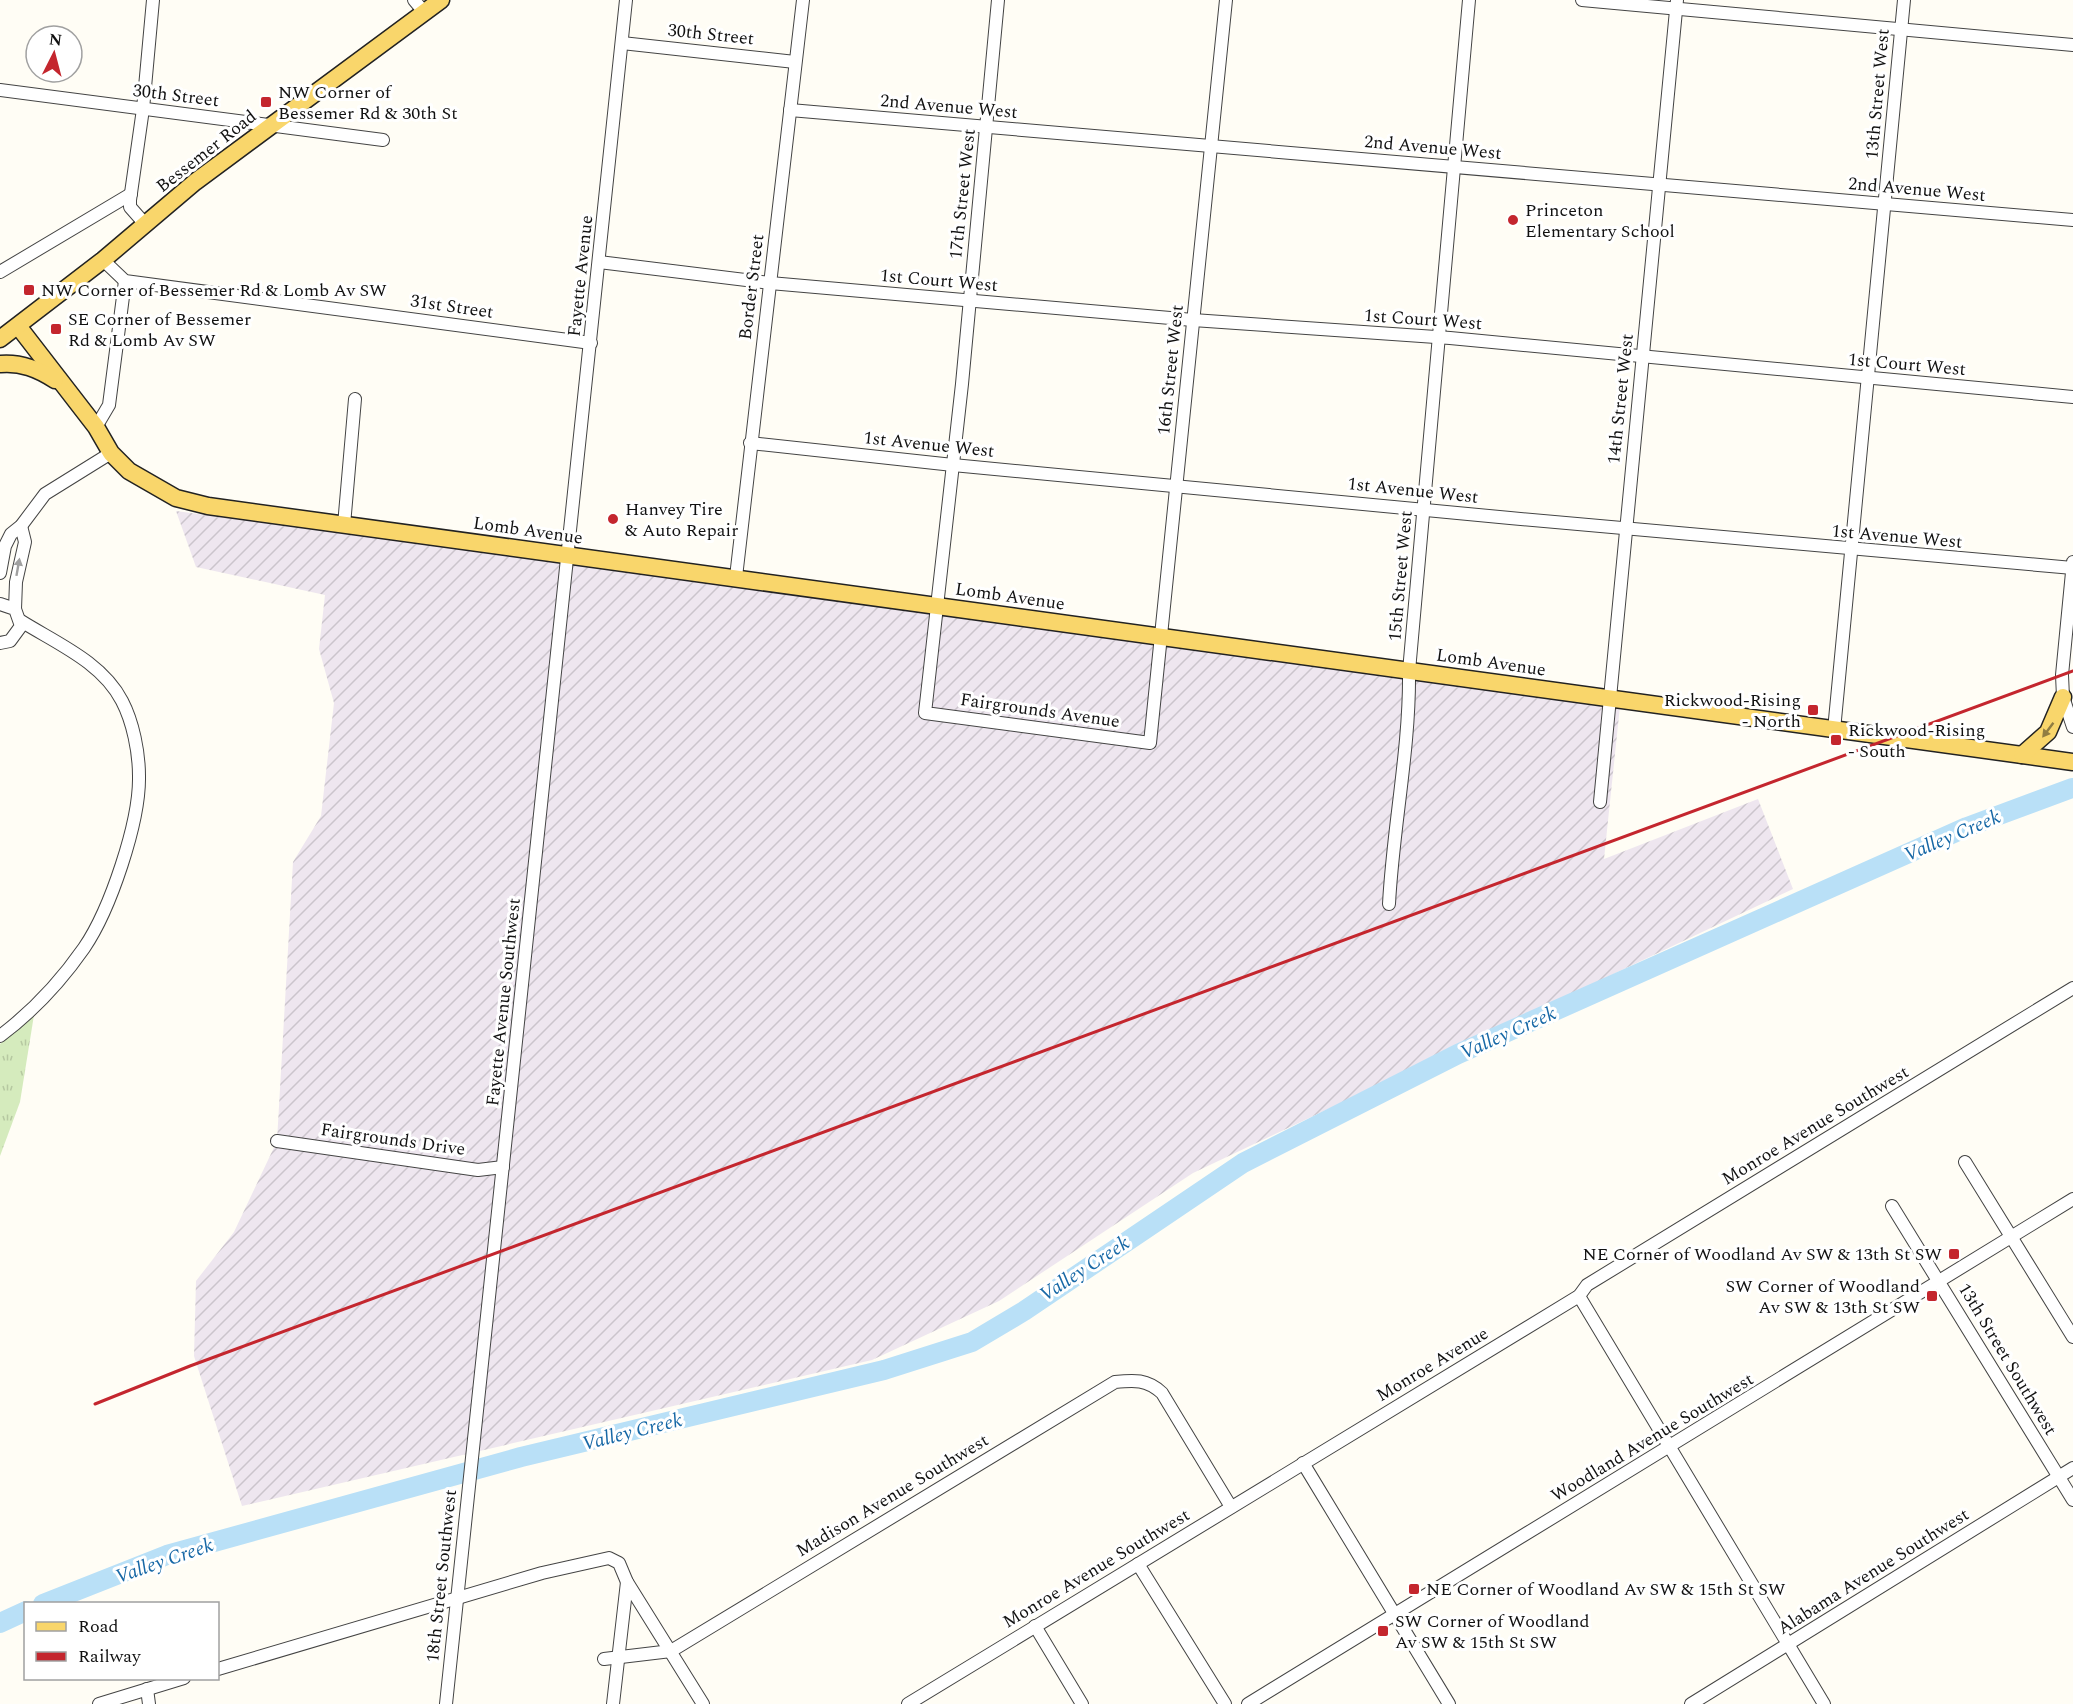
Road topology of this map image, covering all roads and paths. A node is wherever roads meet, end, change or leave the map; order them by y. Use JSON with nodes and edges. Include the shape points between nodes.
{"nodes":[{"id":1,"x":153,"y":0,"type":"edge"},
{"id":2,"x":441,"y":0,"type":"edge"},
{"id":3,"x":626,"y":0,"type":"edge"},
{"id":4,"x":803,"y":0,"type":"edge"},
{"id":5,"x":998,"y":0,"type":"edge"},
{"id":6,"x":1226,"y":0,"type":"edge"},
{"id":7,"x":1469,"y":0,"type":"edge"},
{"id":8,"x":1582,"y":0,"type":"edge"},
{"id":9,"x":1904,"y":0,"type":"edge"},
{"id":10,"x":1677,"y":4,"type":"edge"},
{"id":11,"x":419,"y":6,"type":"edge"},
{"id":12,"x":1902,"y":29,"type":"junction"},
{"id":13,"x":622,"y":43,"type":"junction"},
{"id":14,"x":2073,"y":45,"type":"edge"},
{"id":15,"x":795,"y":62,"type":"junction"},
{"id":16,"x":0,"y":90,"type":"edge"},
{"id":17,"x":143,"y":109,"type":"junction"},
{"id":18,"x":790,"y":110,"type":"junction"},
{"id":19,"x":273,"y":124,"type":"junction"},
{"id":20,"x":987,"y":127,"type":"junction"},
{"id":21,"x":383,"y":140,"type":"dead end"},
{"id":22,"x":1211,"y":147,"type":"junction"},
{"id":23,"x":1455,"y":166,"type":"junction"},
{"id":24,"x":1658,"y":185,"type":"junction"},
{"id":25,"x":131,"y":194,"type":"junction"},
{"id":26,"x":1885,"y":205,"type":"junction"},
{"id":27,"x":2073,"y":220,"type":"edge"},
{"id":28,"x":145,"y":224,"type":"junction"},
{"id":29,"x":103,"y":260,"type":"junction"},
{"id":30,"x":599,"y":262,"type":"junction"},
{"id":31,"x":0,"y":271,"type":"edge"},
{"id":32,"x":125,"y":281,"type":"junction"},
{"id":33,"x":770,"y":283,"type":"junction"},
{"id":34,"x":969,"y":300,"type":"junction"},
{"id":35,"x":1193,"y":320,"type":"junction"},
{"id":36,"x":18,"y":326,"type":"junction"},
{"id":37,"x":1440,"y":338,"type":"junction"},
{"id":38,"x":0,"y":339,"type":"edge"},
{"id":39,"x":591,"y":343,"type":"junction"},
{"id":40,"x":1642,"y":356,"type":"junction"},
{"id":41,"x":0,"y":364,"type":"edge"},
{"id":42,"x":1869,"y":378,"type":"junction"},
{"id":43,"x":65,"y":387,"type":"junction"},
{"id":44,"x":2073,"y":397,"type":"edge"},
{"id":45,"x":355,"y":399,"type":"dead end"},
{"id":46,"x":96,"y":427,"type":"junction"},
{"id":47,"x":750,"y":443,"type":"junction"},
{"id":48,"x":111,"y":453,"type":"junction"},
{"id":49,"x":953,"y":465,"type":"junction"},
{"id":50,"x":1176,"y":485,"type":"junction"},
{"id":51,"x":1424,"y":509,"type":"junction"},
{"id":52,"x":344,"y":525,"type":"junction"},
{"id":53,"x":21,"y":526,"type":"junction"},
{"id":54,"x":1626,"y":529,"type":"junction"},
{"id":55,"x":1850,"y":550,"type":"junction"},
{"id":56,"x":568,"y":555,"type":"junction"},
{"id":57,"x":2073,"y":562,"type":"edge"},
{"id":58,"x":2073,"y":568,"type":"edge"},
{"id":59,"x":0,"y":573,"type":"edge"},
{"id":60,"x":736,"y":578,"type":"junction"},
{"id":61,"x":0,"y":603,"type":"edge"},
{"id":62,"x":937,"y":606,"type":"junction"},
{"id":63,"x":18,"y":615,"type":"junction"},
{"id":64,"x":16,"y":636,"type":"junction"},
{"id":65,"x":1162,"y":637,"type":"junction"},
{"id":66,"x":0,"y":643,"type":"edge"},
{"id":67,"x":62,"y":646,"type":"junction"},
{"id":68,"x":1409,"y":671,"type":"junction"},
{"id":69,"x":2063,"y":697,"type":"junction"},
{"id":70,"x":1610,"y":699,"type":"junction"},
{"id":71,"x":925,"y":713,"type":"joint"},
{"id":72,"x":2073,"y":727,"type":"edge"},
{"id":73,"x":1834,"y":730,"type":"junction"},
{"id":74,"x":1150,"y":743,"type":"joint"},
{"id":75,"x":2022,"y":755,"type":"junction"},
{"id":76,"x":2073,"y":762,"type":"edge"},
{"id":77,"x":1600,"y":802,"type":"dead end"},
{"id":78,"x":1389,"y":904,"type":"dead end"},
{"id":79,"x":2073,"y":988,"type":"edge"},
{"id":80,"x":0,"y":1036,"type":"edge"},
{"id":81,"x":277,"y":1141,"type":"dead end"},
{"id":82,"x":1965,"y":1162,"type":"dead end"},
{"id":83,"x":503,"y":1167,"type":"junction"},
{"id":84,"x":2073,"y":1199,"type":"edge"},
{"id":85,"x":1892,"y":1206,"type":"dead end"},
{"id":86,"x":2010,"y":1237,"type":"junction"},
{"id":87,"x":1941,"y":1281,"type":"junction"},
{"id":88,"x":1579,"y":1296,"type":"junction"},
{"id":89,"x":2073,"y":1337,"type":"edge"},
{"id":90,"x":1669,"y":1448,"type":"junction"},
{"id":91,"x":472,"y":1452,"type":"joint"},
{"id":92,"x":1303,"y":1463,"type":"junction"},
{"id":93,"x":2073,"y":1468,"type":"edge"},
{"id":94,"x":2059,"y":1477,"type":"junction"},
{"id":95,"x":2073,"y":1500,"type":"edge"},
{"id":96,"x":1231,"y":1507,"type":"junction"},
{"id":97,"x":1138,"y":1564,"type":"junction"},
{"id":98,"x":627,"y":1581,"type":"junction"},
{"id":99,"x":457,"y":1599,"type":"junction"},
{"id":100,"x":1395,"y":1615,"type":"junction"},
{"id":101,"x":1035,"y":1626,"type":"junction"},
{"id":102,"x":1789,"y":1645,"type":"junction"},
{"id":103,"x":671,"y":1651,"type":"junction"},
{"id":104,"x":604,"y":1659,"type":"dead end"},
{"id":105,"x":619,"y":1659,"type":"junction"},
{"id":106,"x":219,"y":1669,"type":"edge"},
{"id":107,"x":177,"y":1680,"type":"edge"},
{"id":108,"x":147,"y":1689,"type":"junction"},
{"id":109,"x":99,"y":1704,"type":"edge"},
{"id":110,"x":149,"y":1704,"type":"edge"},
{"id":111,"x":446,"y":1704,"type":"edge"},
{"id":112,"x":614,"y":1704,"type":"edge"},
{"id":113,"x":703,"y":1704,"type":"edge"},
{"id":114,"x":908,"y":1704,"type":"edge"},
{"id":115,"x":1082,"y":1704,"type":"edge"},
{"id":116,"x":1225,"y":1704,"type":"edge"},
{"id":117,"x":1248,"y":1704,"type":"edge"},
{"id":118,"x":1449,"y":1704,"type":"edge"},
{"id":119,"x":1691,"y":1704,"type":"edge"},
{"id":120,"x":1824,"y":1704,"type":"edge"}],
"edges":[{"from":1,"to":17,"type":"street"},
{"from":2,"to":11,"type":"main road","name":"Bessemer Road"},
{"from":3,"to":13,"type":"street","name":"Fayette Avenue"},
{"from":4,"to":15,"type":"street","name":"Border Street"},
{"from":5,"to":20,"type":"street","name":"17th Street West"},
{"from":6,"to":22,"type":"street","name":"16th Street West"},
{"from":7,"to":23,"type":"street","name":"15th Street West"},
{"from":8,"to":10,"type":"street"},
{"from":9,"to":12,"type":"street","name":"13th Street West"},
{"from":10,"to":12,"type":"street"},
{"from":10,"to":24,"type":"street","name":"14th Street West"},
{"from":11,"to":19,"type":"main road","name":"Bessemer Road"},
{"from":12,"to":14,"type":"street"},
{"from":12,"to":26,"type":"street","name":"13th Street West"},
{"from":13,"to":15,"type":"street","name":"30th Street"},
{"from":13,"to":30,"type":"street","name":"Fayette Avenue"},
{"from":15,"to":18,"type":"street","name":"Border Street"},
{"from":16,"to":17,"type":"street","name":"30th Street"},
{"from":17,"to":19,"type":"street","name":"30th Street"},
{"from":17,"to":25,"type":"street"},
{"from":18,"to":20,"type":"street","name":"2nd Avenue West"},
{"from":18,"to":33,"type":"street","name":"Border Street"},
{"from":19,"to":21,"type":"street","name":"30th Street"},
{"from":19,"to":28,"type":"main road","name":"Bessemer Road"},
{"from":20,"to":22,"type":"street","name":"2nd Avenue West"},
{"from":20,"to":34,"type":"street","name":"17th Street West"},
{"from":22,"to":23,"type":"street","name":"2nd Avenue West"},
{"from":22,"to":35,"type":"street","name":"16th Street West"},
{"from":23,"to":24,"type":"street","name":"2nd Avenue West"},
{"from":23,"to":37,"type":"street","name":"15th Street West"},
{"from":24,"to":26,"type":"street","name":"2nd Avenue West"},
{"from":24,"to":40,"type":"street","name":"14th Street West"},
{"from":25,"to":28,"type":"street","via":[[130,207]]},
{"from":25,"to":31,"type":"street"},
{"from":26,"to":27,"type":"street","name":"2nd Avenue West"},
{"from":26,"to":42,"type":"street","name":"13th Street West"},
{"from":28,"to":29,"type":"main road","name":"Bessemer Road"},
{"from":29,"to":32,"type":"street"},
{"from":29,"to":36,"type":"main road","name":"Bessemer Road"},
{"from":30,"to":33,"type":"street"},
{"from":30,"to":39,"type":"street","name":"Fayette Avenue"},
{"from":32,"to":39,"type":"street","name":"31st Street"},
{"from":32,"to":46,"type":"street","via":[[109,405]]},
{"from":33,"to":34,"type":"street","name":"1st Court West"},
{"from":33,"to":47,"type":"street","name":"Border Street"},
{"from":34,"to":35,"type":"street","name":"1st Court West"},
{"from":34,"to":49,"type":"street","name":"17th Street West"},
{"from":35,"to":37,"type":"street","name":"1st Court West"},
{"from":35,"to":50,"type":"street","name":"16th Street West"},
{"from":36,"to":38,"type":"main road","name":"Bessemer Road"},
{"from":36,"to":43,"type":"main road","name":"Lomb Avenue"},
{"from":37,"to":40,"type":"street","name":"1st Court West"},
{"from":37,"to":51,"type":"street","name":"15th Street West"},
{"from":39,"to":56,"type":"street","name":"Fayette Avenue"},
{"from":40,"to":42,"type":"street","name":"1st Court West"},
{"from":40,"to":54,"type":"street","name":"14th Street West"},
{"from":41,"to":43,"type":"main road","via":[[33,368]]},
{"from":42,"to":44,"type":"street","name":"1st Court West"},
{"from":42,"to":55,"type":"street","name":"13th Street West"},
{"from":43,"to":46,"type":"main road","name":"Lomb Avenue"},
{"from":45,"to":52,"type":"street"},
{"from":46,"to":48,"type":"main road","name":"Lomb Avenue"},
{"from":47,"to":49,"type":"street","name":"1st Avenue West"},
{"from":47,"to":60,"type":"street","name":"Border Street"},
{"from":48,"to":52,"type":"main road","name":"Lomb Avenue","via":[[129,471],[176,498]]},
{"from":48,"to":53,"type":"street","via":[[45,494]]},
{"from":49,"to":50,"type":"street","name":"1st Avenue West"},
{"from":49,"to":62,"type":"street","name":"17th Street West"},
{"from":50,"to":51,"type":"street","name":"1st Avenue West"},
{"from":50,"to":65,"type":"street","name":"16th Street West"},
{"from":51,"to":54,"type":"street","name":"1st Avenue West"},
{"from":51,"to":68,"type":"street","name":"15th Street West"},
{"from":52,"to":56,"type":"main road","name":"Lomb Avenue"},
{"from":53,"to":59,"type":"street","via":[[5,546]]},
{"from":63,"to":53,"type":"street","one_way":true,"via":[[16,582],[24,542]]},
{"from":54,"to":55,"type":"street","name":"1st Avenue West"},
{"from":54,"to":70,"type":"street","name":"14th Street West"},
{"from":55,"to":58,"type":"street","name":"1st Avenue West"},
{"from":55,"to":73,"type":"street","name":"13th Street West"},
{"from":56,"to":60,"type":"main road","name":"Lomb Avenue"},
{"from":56,"to":83,"type":"street","name":"Fayette Avenue Southwest"},
{"from":57,"to":58,"type":"street"},
{"from":58,"to":69,"type":"street"},
{"from":60,"to":62,"type":"main road","name":"Lomb Avenue"},
{"from":61,"to":63,"type":"street"},
{"from":62,"to":65,"type":"main road","name":"Lomb Avenue"},
{"from":62,"to":71,"type":"street","name":"17th Street West"},
{"from":63,"to":64,"type":"street"},
{"from":63,"to":67,"type":"street"},
{"from":64,"to":66,"type":"street"},
{"from":64,"to":67,"type":"street"},
{"from":65,"to":68,"type":"main road","name":"Lomb Avenue"},
{"from":65,"to":74,"type":"street","name":"16th Street West"},
{"from":67,"to":80,"type":"street","via":[[99,669],[122,700],[132,729],[139,776],[133,820],[116,882],[85,946],[53,988]]},
{"from":68,"to":70,"type":"main road","name":"Lomb Avenue"},
{"from":68,"to":78,"type":"street","name":"15th Street West","via":[[1410,700]]},
{"from":69,"to":72,"type":"street"},
{"from":69,"to":75,"type":"main road","one_way":true,"via":[[2048,732]]},
{"from":70,"to":73,"type":"main road","name":"Lomb Avenue"},
{"from":70,"to":77,"type":"street","name":"14th Street West"},
{"from":71,"to":74,"type":"street","name":"Fairgrounds Avenue"},
{"from":73,"to":75,"type":"main road","name":"Lomb Avenue"},
{"from":75,"to":76,"type":"main road","name":"Lomb Avenue"},
{"from":79,"to":88,"type":"street","name":"Monroe Avenue Southwest","via":[[1587,1285]]},
{"from":81,"to":83,"type":"street","name":"Fairgrounds Drive","via":[[478,1170]]},
{"from":82,"to":86,"type":"street"},
{"from":83,"to":91,"type":"street","name":"Fayette Avenue Southwest"},
{"from":84,"to":86,"type":"street","name":"Woodland Avenue Southwest"},
{"from":85,"to":87,"type":"street","name":"13th Street Southwest"},
{"from":86,"to":87,"type":"street","name":"Woodland Avenue Southwest"},
{"from":86,"to":89,"type":"street"},
{"from":87,"to":90,"type":"street","name":"Woodland Avenue Southwest"},
{"from":87,"to":94,"type":"street","name":"13th Street Southwest"},
{"from":88,"to":90,"type":"street"},
{"from":88,"to":92,"type":"street","name":"Monroe Avenue"},
{"from":90,"to":100,"type":"street","name":"Woodland Avenue Southwest"},
{"from":90,"to":102,"type":"street"},
{"from":91,"to":99,"type":"street","name":"18th Street Southwest"},
{"from":92,"to":96,"type":"street","name":"Monroe Avenue Southwest"},
{"from":92,"to":100,"type":"street"},
{"from":93,"to":94,"type":"street","name":"Alabama Avenue Southwest"},
{"from":94,"to":95,"type":"street","name":"13th Street Southwest"},
{"from":94,"to":102,"type":"street","name":"Alabama Avenue Southwest"},
{"from":96,"to":97,"type":"street","name":"Monroe Avenue Southwest"},
{"from":96,"to":103,"type":"street","name":"Madison Avenue Southwest","via":[[1161,1393],[1136,1380],[1115,1382]]},
{"from":97,"to":101,"type":"street","name":"Monroe Avenue Southwest"},
{"from":97,"to":116,"type":"street"},
{"from":98,"to":99,"type":"street","via":[[616,1560],[599,1558]]},
{"from":98,"to":103,"type":"street"},
{"from":98,"to":105,"type":"street"},
{"from":99,"to":106,"type":"street"},
{"from":99,"to":111,"type":"street","name":"18th Street Southwest"},
{"from":100,"to":117,"type":"street","name":"Woodland Avenue Southwest"},
{"from":100,"to":118,"type":"street"},
{"from":101,"to":114,"type":"street","name":"Monroe Avenue Southwest"},
{"from":101,"to":115,"type":"street"},
{"from":102,"to":119,"type":"street","name":"Alabama Avenue Southwest"},
{"from":102,"to":120,"type":"street"},
{"from":103,"to":105,"type":"street"},
{"from":103,"to":113,"type":"street"},
{"from":104,"to":105,"type":"street"},
{"from":105,"to":112,"type":"street"},
{"from":107,"to":108,"type":"street"},
{"from":108,"to":109,"type":"street"},
{"from":108,"to":110,"type":"street"}]}
